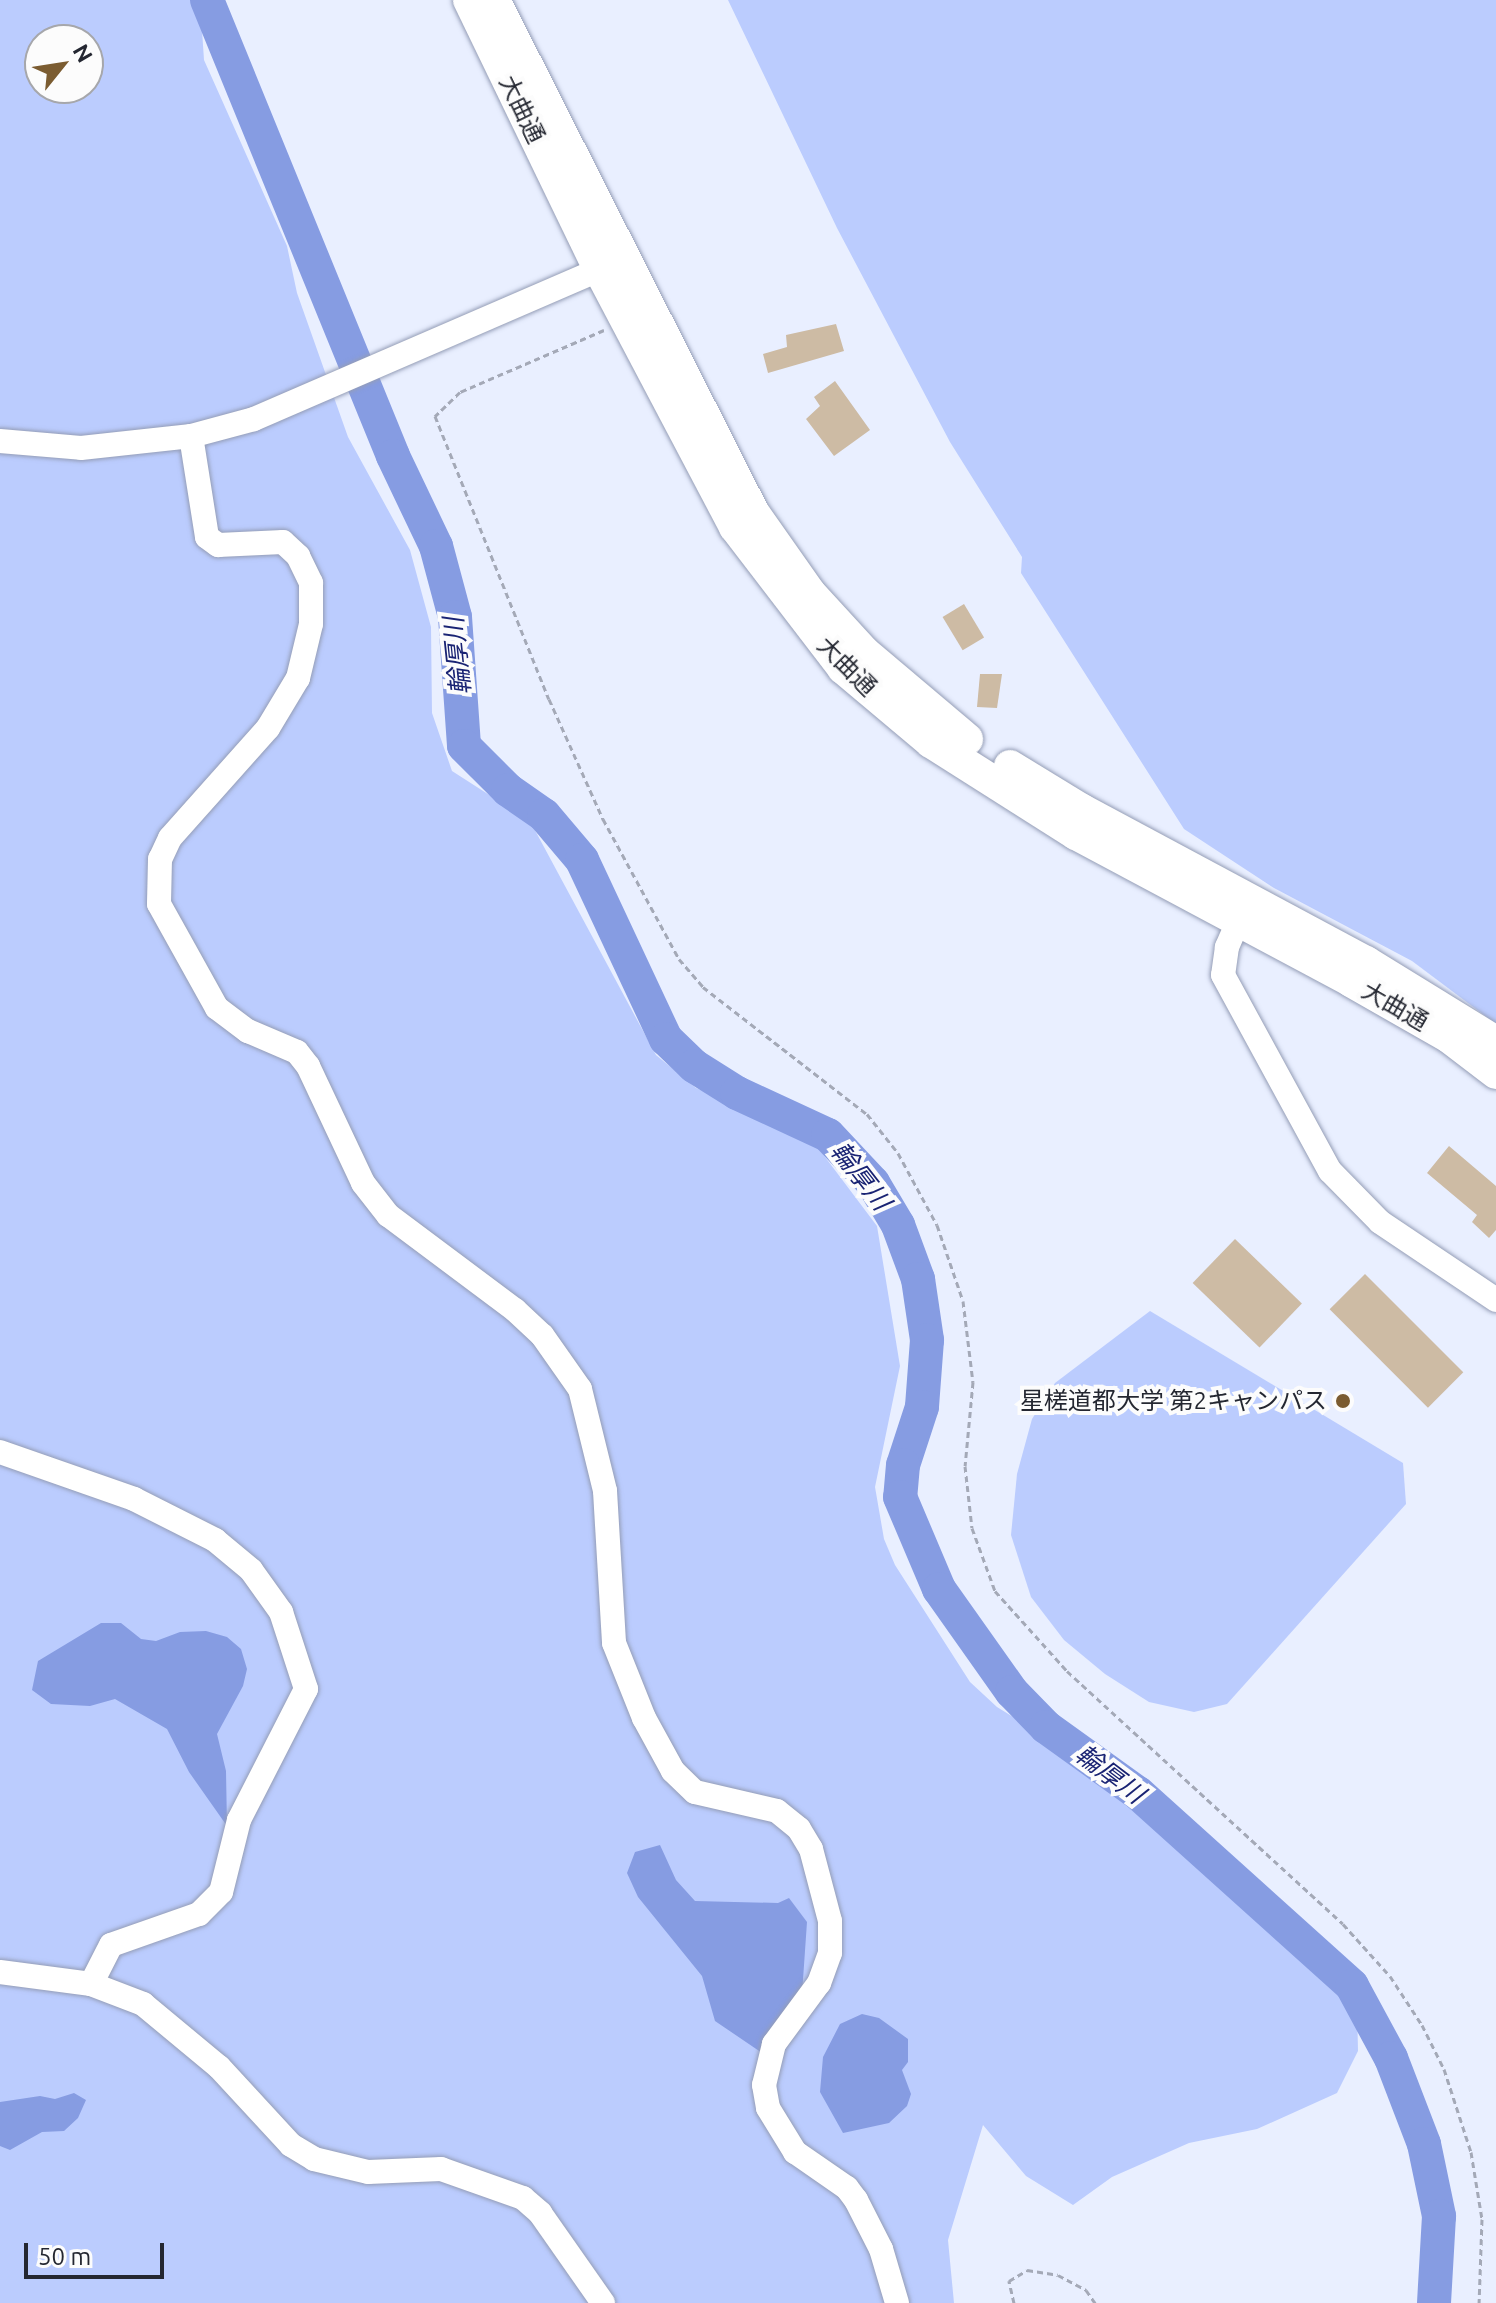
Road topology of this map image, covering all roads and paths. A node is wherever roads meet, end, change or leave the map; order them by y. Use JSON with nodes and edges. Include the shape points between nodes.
{"nodes":[{"id":1,"x":469,"y":0,"type":"edge"},
{"id":2,"x":494,"y":0,"type":"edge"},
{"id":3,"x":611,"y":265,"type":"junction"},
{"id":4,"x":624,"y":317,"type":"junction"},
{"id":5,"x":191,"y":436,"type":"junction"},
{"id":6,"x":0,"y":441,"type":"edge"},
{"id":7,"x":1243,"y":910,"type":"junction"},
{"id":8,"x":1496,"y":1042,"type":"edge"},
{"id":9,"x":1496,"y":1073,"type":"edge"},
{"id":10,"x":1496,"y":1300,"type":"edge"},
{"id":11,"x":0,"y":1452,"type":"edge"},
{"id":12,"x":0,"y":1972,"type":"edge"},
{"id":13,"x":91,"y":1984,"type":"junction"},
{"id":14,"x":603,"y":2303,"type":"edge"},
{"id":15,"x":897,"y":2303,"type":"edge"},
{"id":16,"x":1014,"y":2303,"type":"edge"},
{"id":17,"x":1095,"y":2303,"type":"edge"},
{"id":18,"x":1479,"y":2303,"type":"edge"}],
"edges":[{"from":1,"to":3,"type":"main road","name":"大曲通"},
{"from":2,"to":3,"type":"main road","name":"大曲通"},
{"from":3,"to":4,"type":"main road","name":"大曲通"},
{"from":3,"to":5,"type":"street","via":[[254,419]]},
{"from":3,"to":7,"type":"main road","name":"大曲通","via":[[753,512],[810,593],[864,652],[945,726]]},
{"from":4,"to":7,"type":"main road","name":"大曲通","via":[[735,527],[843,668],[931,742],[1076,834]]},
{"from":4,"to":18,"type":"path","via":[[590,338],[460,392],[435,416],[549,699],[603,819],[679,959],[703,987],[867,1114],[898,1153],[937,1225],[963,1301],[973,1382],[965,1466],[972,1528],[995,1591],[1067,1671],[1343,1924],[1390,1976],[1422,2025],[1444,2069],[1471,2152],[1482,2219]]},
{"from":5,"to":6,"type":"street","via":[[81,448]]},
{"from":5,"to":15,"type":"street","via":[[207,537],[218,545],[283,542],[298,556],[311,583],[311,624],[298,678],[268,728],[170,838],[160,859],[159,904],[217,1008],[248,1031],[297,1052],[308,1066],[363,1183],[388,1215],[515,1310],[542,1335],[580,1389],[605,1491],[614,1643],[644,1718],[673,1771],[695,1792],[777,1811],[799,1829],[811,1849],[830,1921],[830,1953],[819,1983],[774,2044],[764,2085],[768,2108],[795,2152],[856,2200],[881,2249]]},
{"from":7,"to":8,"type":"main road","name":"大曲通","via":[[1366,962]]},
{"from":7,"to":9,"type":"main road","name":"大曲通","via":[[1449,1037]]},
{"from":7,"to":10,"type":"street","via":[[1223,975],[1330,1171],[1380,1222]]},
{"from":11,"to":13,"type":"street","via":[[134,1499],[215,1540],[251,1570],[281,1612],[306,1689],[239,1820],[221,1892],[199,1914],[111,1945]]},
{"from":12,"to":13,"type":"street"},
{"from":13,"to":14,"type":"street","via":[[143,2004],[219,2067],[291,2145],[314,2159],[368,2172],[441,2169],[523,2198],[540,2213]]},
{"from":16,"to":17,"type":"path","via":[[1009,2281],[1027,2270],[1058,2275],[1086,2290]]}]}
